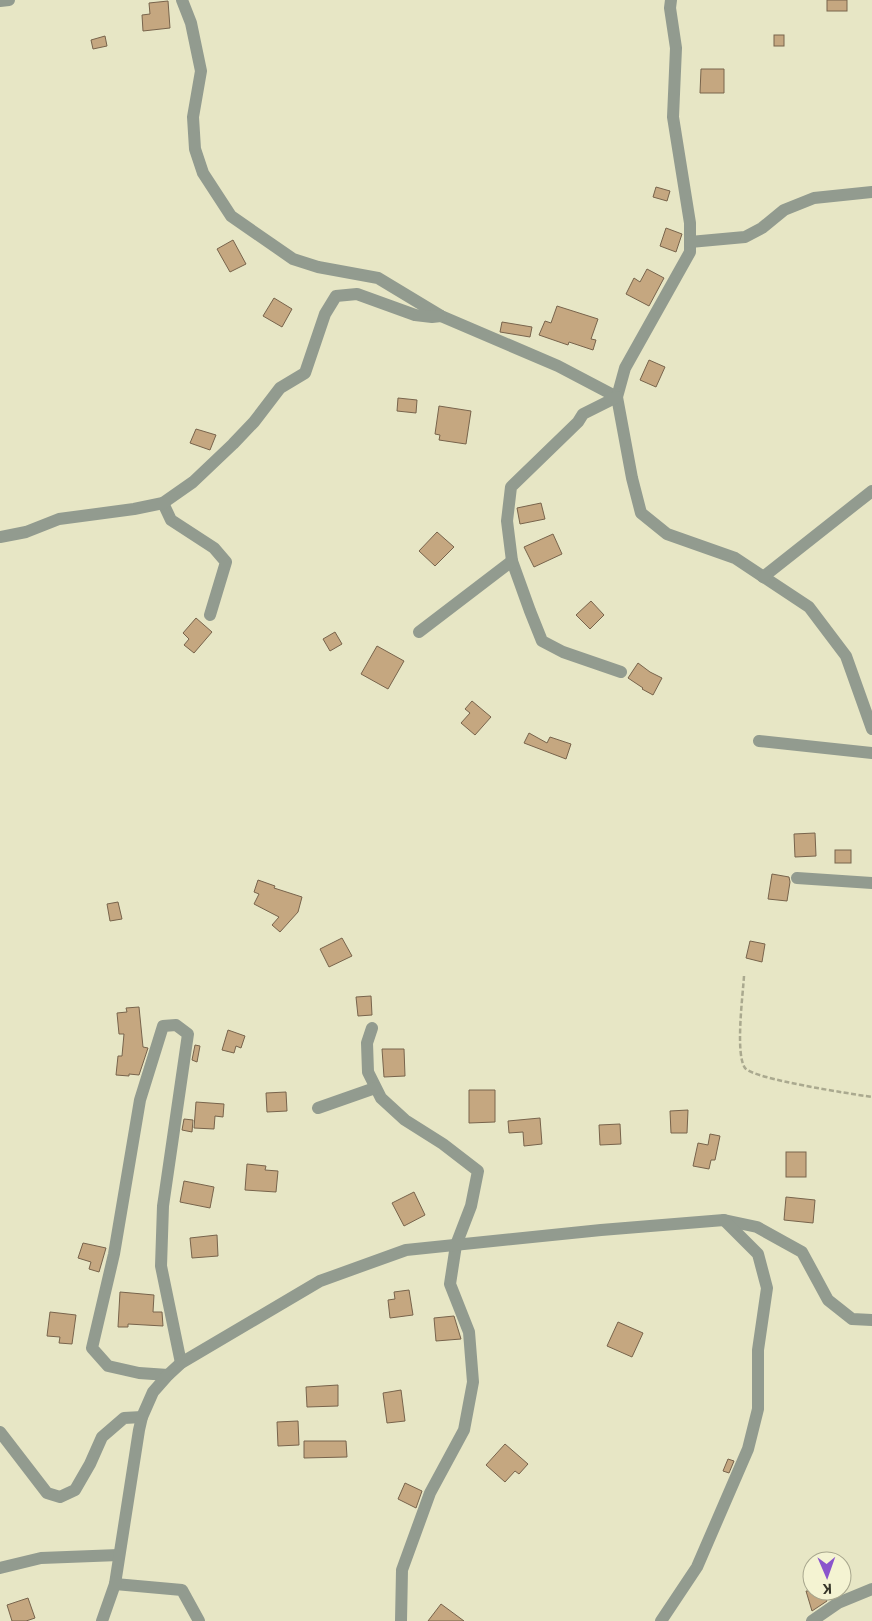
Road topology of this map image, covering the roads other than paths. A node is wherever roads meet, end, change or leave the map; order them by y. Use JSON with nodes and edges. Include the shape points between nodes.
{"nodes":[{"id":1,"x":9,"y":0,"type":"edge"},
{"id":2,"x":182,"y":0,"type":"edge"},
{"id":3,"x":671,"y":0,"type":"edge"},
{"id":4,"x":0,"y":1,"type":"edge"},
{"id":5,"x":872,"y":192,"type":"edge"},
{"id":6,"x":690,"y":242,"type":"junction"},
{"id":7,"x":441,"y":316,"type":"junction"},
{"id":8,"x":617,"y":397,"type":"junction"},
{"id":9,"x":872,"y":491,"type":"edge"},
{"id":10,"x":163,"y":503,"type":"junction"},
{"id":11,"x":0,"y":537,"type":"edge"},
{"id":12,"x":512,"y":561,"type":"junction"},
{"id":13,"x":763,"y":577,"type":"junction"},
{"id":14,"x":210,"y":615,"type":"dead end"},
{"id":15,"x":419,"y":632,"type":"dead end"},
{"id":16,"x":621,"y":672,"type":"dead end"},
{"id":17,"x":872,"y":729,"type":"edge"},
{"id":18,"x":760,"y":741,"type":"dead end"},
{"id":19,"x":872,"y":753,"type":"edge"},
{"id":20,"x":797,"y":878,"type":"dead end"},
{"id":21,"x":872,"y":883,"type":"edge"},
{"id":22,"x":372,"y":1028,"type":"dead end"},
{"id":23,"x":376,"y":1088,"type":"junction"},
{"id":24,"x":318,"y":1108,"type":"dead end"},
{"id":25,"x":724,"y":1220,"type":"junction"},
{"id":26,"x":456,"y":1245,"type":"junction"},
{"id":27,"x":872,"y":1320,"type":"edge"},
{"id":28,"x":181,"y":1363,"type":"junction"},
{"id":29,"x":168,"y":1375,"type":"junction"},
{"id":30,"x":142,"y":1417,"type":"junction"},
{"id":31,"x":0,"y":1432,"type":"edge"},
{"id":32,"x":119,"y":1555,"type":"junction"},
{"id":33,"x":0,"y":1568,"type":"edge"},
{"id":34,"x":115,"y":1584,"type":"junction"},
{"id":35,"x":872,"y":1589,"type":"edge"},
{"id":36,"x":102,"y":1621,"type":"edge"},
{"id":37,"x":199,"y":1621,"type":"edge"},
{"id":38,"x":401,"y":1621,"type":"edge"},
{"id":39,"x":661,"y":1621,"type":"edge"},
{"id":40,"x":812,"y":1621,"type":"edge"}],
"edges":[{"from":1,"to":4,"type":"street"},
{"from":2,"to":7,"type":"street","via":[[191,23],[201,71],[193,117],[195,149],[203,173],[232,216],[293,259],[378,278]]},
{"from":3,"to":6,"type":"street","via":[[676,48],[673,117],[690,223]]},
{"from":5,"to":6,"type":"street","via":[[814,198],[784,210],[745,237]]},
{"from":6,"to":8,"type":"street","via":[[690,252],[625,368]]},
{"from":7,"to":8,"type":"street","via":[[558,366]]},
{"from":7,"to":10,"type":"street","via":[[415,315],[357,294],[336,296],[325,314],[305,373],[280,388],[233,444],[193,482]]},
{"from":8,"to":12,"type":"street","via":[[583,414],[511,488],[507,521]]},
{"from":8,"to":13,"type":"street","via":[[641,512],[668,534],[734,558]]},
{"from":9,"to":13,"type":"street"},
{"from":10,"to":11,"type":"street","via":[[59,519],[26,532]]},
{"from":10,"to":14,"type":"street","via":[[170,520],[214,548],[226,562]]},
{"from":12,"to":15,"type":"street"},
{"from":12,"to":16,"type":"street","via":[[542,641],[563,652]]},
{"from":13,"to":17,"type":"street","via":[[809,607],[846,656]]},
{"from":18,"to":19,"type":"street"},
{"from":20,"to":21,"type":"street"},
{"from":22,"to":23,"type":"street","via":[[367,1043],[368,1072]]},
{"from":23,"to":24,"type":"street"},
{"from":23,"to":26,"type":"street","via":[[381,1098],[405,1120],[478,1171],[471,1206]]},
{"from":25,"to":26,"type":"street"},
{"from":25,"to":27,"type":"street","via":[[757,1227],[802,1252],[828,1300],[852,1319]]},
{"from":25,"to":39,"type":"street","via":[[758,1254],[767,1288],[758,1350],[758,1408],[748,1449],[697,1567]]},
{"from":26,"to":28,"type":"street","via":[[406,1250],[320,1281]]},
{"from":26,"to":38,"type":"street","via":[[450,1284],[469,1332],[473,1382],[464,1430],[430,1493],[402,1570]]},
{"from":28,"to":29,"type":"street"},
{"from":28,"to":29,"type":"street","via":[[161,1266],[163,1206],[188,1034],[176,1025],[163,1026],[140,1100],[114,1254],[92,1348],[108,1366]]},
{"from":29,"to":30,"type":"street","via":[[152,1392]]},
{"from":30,"to":31,"type":"street","via":[[124,1418],[102,1437],[75,1490],[60,1497],[47,1494]]},
{"from":30,"to":32,"type":"street"},
{"from":32,"to":33,"type":"street","via":[[41,1558]]},
{"from":32,"to":34,"type":"street"},
{"from":34,"to":36,"type":"street"},
{"from":34,"to":37,"type":"street","via":[[182,1590]]},
{"from":35,"to":40,"type":"street","via":[[838,1604]]}]}
